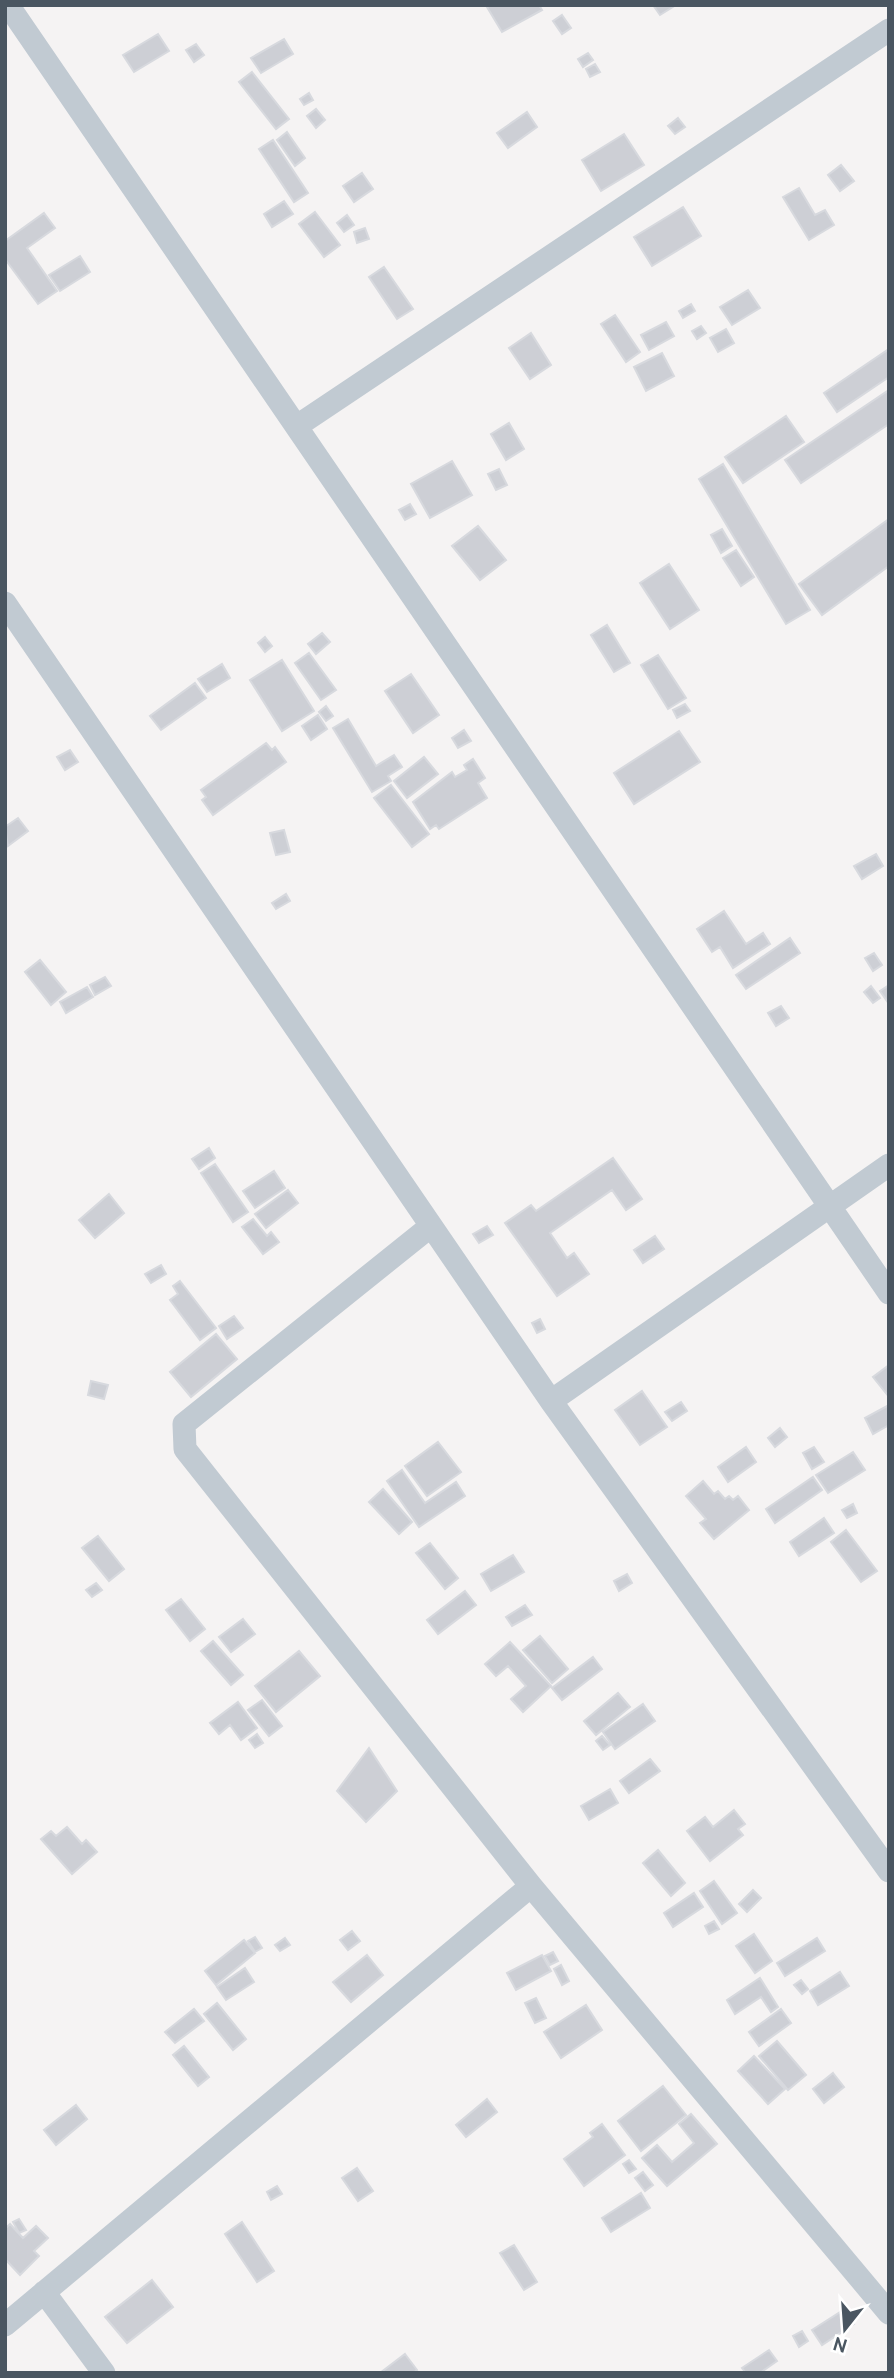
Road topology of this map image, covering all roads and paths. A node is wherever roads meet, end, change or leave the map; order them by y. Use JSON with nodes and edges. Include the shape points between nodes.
{"nodes":[{"id":1,"x":8,"y":5,"type":"edge"},
{"id":2,"x":889,"y":30,"type":"edge"},
{"id":3,"x":297,"y":426,"type":"junction"},
{"id":4,"x":5,"y":603,"type":"edge"},
{"id":5,"x":889,"y":1165,"type":"edge"},
{"id":6,"x":831,"y":1205,"type":"junction"},
{"id":7,"x":431,"y":1226,"type":"junction"},
{"id":8,"x":889,"y":1293,"type":"edge"},
{"id":9,"x":551,"y":1401,"type":"junction"},
{"id":10,"x":889,"y":1871,"type":"edge"},
{"id":11,"x":531,"y":1886,"type":"junction"},
{"id":12,"x":44,"y":2292,"type":"junction"},
{"id":13,"x":889,"y":2313,"type":"edge"},
{"id":14,"x":5,"y":2325,"type":"edge"},
{"id":15,"x":104,"y":2373,"type":"edge"}],
"edges":[{"from":1,"to":3,"type":"street"},
{"from":2,"to":3,"type":"street"},
{"from":3,"to":6,"type":"street"},
{"from":4,"to":7,"type":"street"},
{"from":5,"to":6,"type":"street"},
{"from":6,"to":8,"type":"street"},
{"from":6,"to":9,"type":"street"},
{"from":7,"to":9,"type":"street"},
{"from":7,"to":11,"type":"street","via":[[184,1423],[185,1449]]},
{"from":9,"to":10,"type":"street"},
{"from":11,"to":12,"type":"street"},
{"from":11,"to":13,"type":"street"},
{"from":12,"to":14,"type":"street"},
{"from":12,"to":15,"type":"street"}]}
